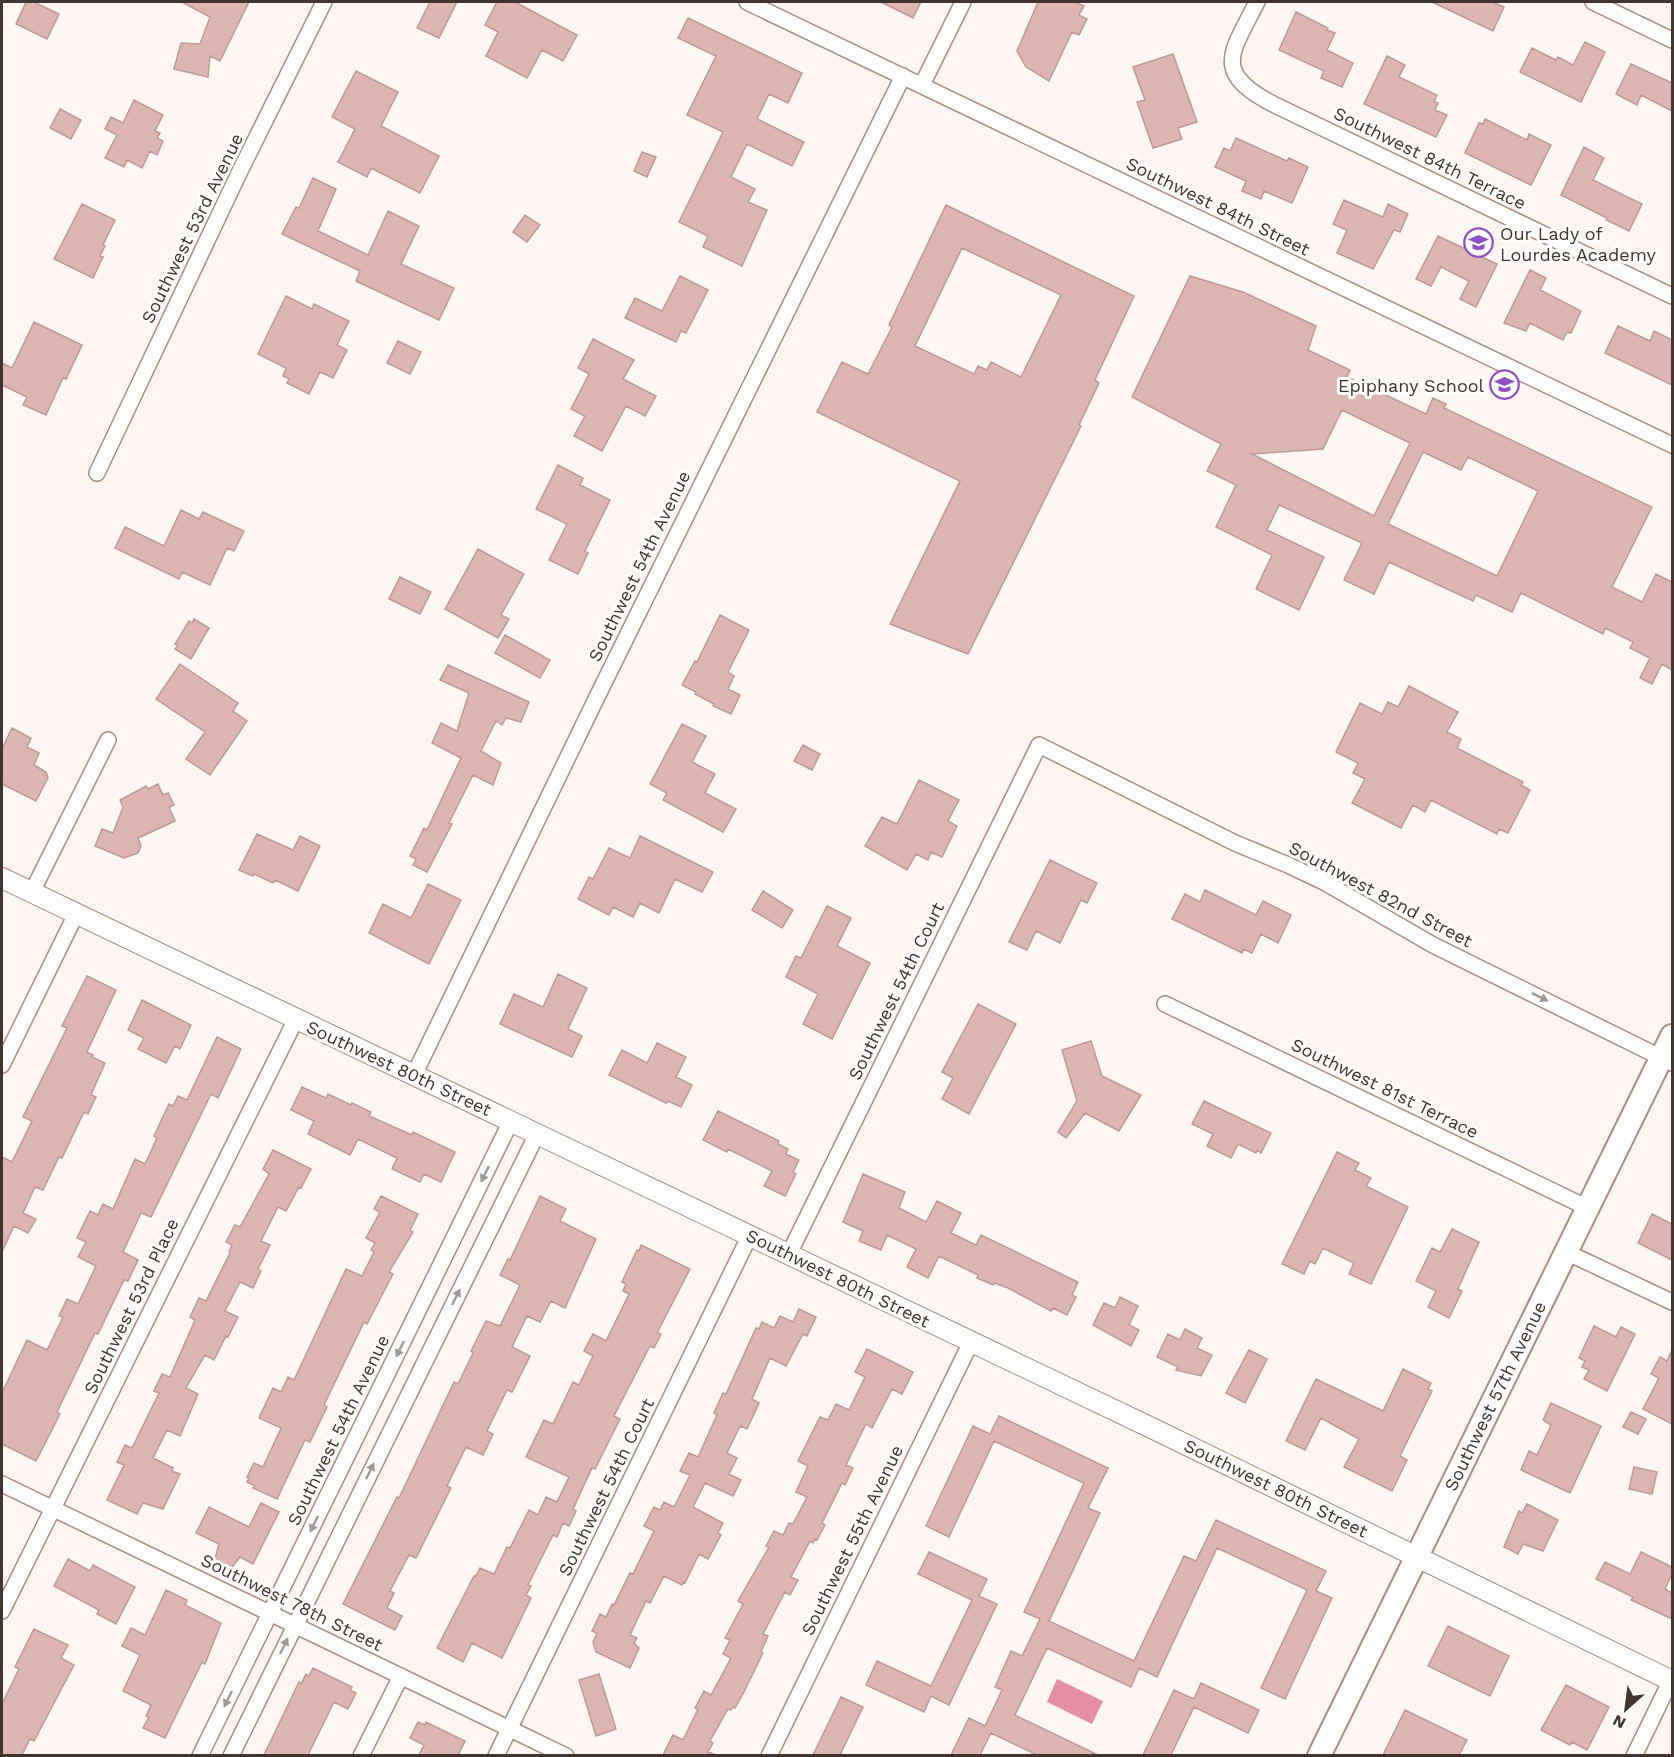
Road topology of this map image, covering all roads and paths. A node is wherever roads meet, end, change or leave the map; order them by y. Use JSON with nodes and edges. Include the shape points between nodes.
{"nodes":[{"id":1,"x":324,"y":2,"type":"edge"},
{"id":2,"x":747,"y":2,"type":"edge"},
{"id":3,"x":963,"y":2,"type":"edge"},
{"id":4,"x":1257,"y":2,"type":"edge"},
{"id":5,"x":1593,"y":2,"type":"edge"},
{"id":6,"x":1672,"y":40,"type":"edge"},
{"id":7,"x":903,"y":76,"type":"junction"},
{"id":8,"x":922,"y":85,"type":"junction"},
{"id":9,"x":1672,"y":296,"type":"edge"},
{"id":10,"x":1672,"y":445,"type":"edge"},
{"id":11,"x":97,"y":473,"type":"dead end"},
{"id":12,"x":108,"y":740,"type":"dead end"},
{"id":13,"x":1039,"y":745,"type":"joint"},
{"id":14,"x":2,"y":878,"type":"edge"},
{"id":15,"x":32,"y":892,"type":"junction"},
{"id":16,"x":76,"y":914,"type":"junction"},
{"id":17,"x":1165,"y":1004,"type":"dead end"},
{"id":18,"x":296,"y":1019,"type":"junction"},
{"id":19,"x":1672,"y":1036,"type":"edge"},
{"id":20,"x":1667,"y":1060,"type":"edge"},
{"id":21,"x":2,"y":1065,"type":"edge"},
{"id":22,"x":414,"y":1075,"type":"junction"},
{"id":23,"x":511,"y":1121,"type":"junction"},
{"id":24,"x":537,"y":1134,"type":"junction"},
{"id":25,"x":1588,"y":1208,"type":"junction"},
{"id":26,"x":750,"y":1236,"type":"junction"},
{"id":27,"x":1566,"y":1252,"type":"junction"},
{"id":28,"x":789,"y":1254,"type":"junction"},
{"id":29,"x":1672,"y":1302,"type":"edge"},
{"id":30,"x":971,"y":1342,"type":"junction"},
{"id":31,"x":2,"y":1484,"type":"edge"},
{"id":32,"x":52,"y":1509,"type":"junction"},
{"id":33,"x":1416,"y":1556,"type":"junction"},
{"id":34,"x":2,"y":1611,"type":"edge"},
{"id":35,"x":270,"y":1613,"type":"junction"},
{"id":36,"x":295,"y":1625,"type":"junction"},
{"id":37,"x":401,"y":1676,"type":"junction"},
{"id":38,"x":1672,"y":1680,"type":"edge"},
{"id":39,"x":509,"y":1728,"type":"junction"},
{"id":40,"x":200,"y":1755,"type":"edge"},
{"id":41,"x":231,"y":1755,"type":"edge"},
{"id":42,"x":361,"y":1755,"type":"edge"},
{"id":43,"x":496,"y":1755,"type":"edge"},
{"id":44,"x":566,"y":1755,"type":"edge"},
{"id":45,"x":768,"y":1755,"type":"edge"},
{"id":46,"x":1319,"y":1755,"type":"edge"},
{"id":47,"x":1634,"y":1755,"type":"edge"}],
"edges":[{"from":1,"to":11,"type":"street","name":"Southwest 53rd Avenue"},
{"from":2,"to":7,"type":"street","name":"Southwest 84th Street"},
{"from":3,"to":8,"type":"street"},
{"from":4,"to":9,"type":"street","name":"Southwest 84th Terrace","via":[[1232,56],[1239,81],[1254,94]]},
{"from":5,"to":6,"type":"street"},
{"from":7,"to":8,"type":"street","name":"Southwest 84th Street"},
{"from":7,"to":22,"type":"street","name":"Southwest 54th Avenue"},
{"from":8,"to":10,"type":"street","name":"Southwest 84th Street"},
{"from":12,"to":15,"type":"street"},
{"from":13,"to":20,"type":"street","name":"Southwest 82nd Street","one_way":true,"via":[[1234,843],[1324,882],[1418,937]]},
{"from":13,"to":28,"type":"street","name":"Southwest 54th Court"},
{"from":14,"to":15,"type":"street","name":"Southwest 80th Street"},
{"from":15,"to":16,"type":"street","name":"Southwest 80th Street"},
{"from":16,"to":18,"type":"street","name":"Southwest 80th Street"},
{"from":16,"to":21,"type":"street"},
{"from":17,"to":25,"type":"street","name":"Southwest 81st Terrace"},
{"from":18,"to":22,"type":"street","name":"Southwest 80th Street"},
{"from":18,"to":32,"type":"street","name":"Southwest 53rd Place"},
{"from":19,"to":20,"type":"main road","name":"Southwest 57th Avenue"},
{"from":20,"to":25,"type":"main road","name":"Southwest 57th Avenue"},
{"from":22,"to":23,"type":"street","name":"Southwest 80th Street"},
{"from":23,"to":24,"type":"street","name":"Southwest 80th Street"},
{"from":23,"to":35,"type":"street","name":"Southwest 54th Avenue","one_way":true},
{"from":24,"to":26,"type":"street","name":"Southwest 80th Street"},
{"from":36,"to":24,"type":"street","one_way":true},
{"from":25,"to":27,"type":"main road","name":"Southwest 57th Avenue"},
{"from":26,"to":28,"type":"street","name":"Southwest 80th Street"},
{"from":26,"to":39,"type":"street","name":"Southwest 54th Court"},
{"from":27,"to":29,"type":"street"},
{"from":27,"to":33,"type":"main road","name":"Southwest 57th Avenue"},
{"from":28,"to":30,"type":"street","name":"Southwest 80th Street"},
{"from":30,"to":33,"type":"street","name":"Southwest 80th Street"},
{"from":30,"to":45,"type":"street","name":"Southwest 55th Avenue"},
{"from":31,"to":32,"type":"street","name":"Southwest 78th Street"},
{"from":32,"to":34,"type":"street","name":"Southwest 53rd Place"},
{"from":32,"to":35,"type":"street","name":"Southwest 78th Street"},
{"from":33,"to":38,"type":"street","name":"Southwest 80th Street"},
{"from":33,"to":46,"type":"main road","name":"Southwest 57th Avenue"},
{"from":35,"to":36,"type":"street","name":"Southwest 78th Street"},
{"from":35,"to":40,"type":"street","name":"Southwest 54th Avenue","one_way":true},
{"from":36,"to":37,"type":"street","name":"Southwest 78th Street"},
{"from":41,"to":36,"type":"street","one_way":true},
{"from":37,"to":39,"type":"street","name":"Southwest 78th Street"},
{"from":37,"to":42,"type":"street"},
{"from":38,"to":47,"type":"street"},
{"from":39,"to":43,"type":"street","name":"Southwest 54th Court"},
{"from":39,"to":44,"type":"street","name":"Southwest 78th Street"}]}
